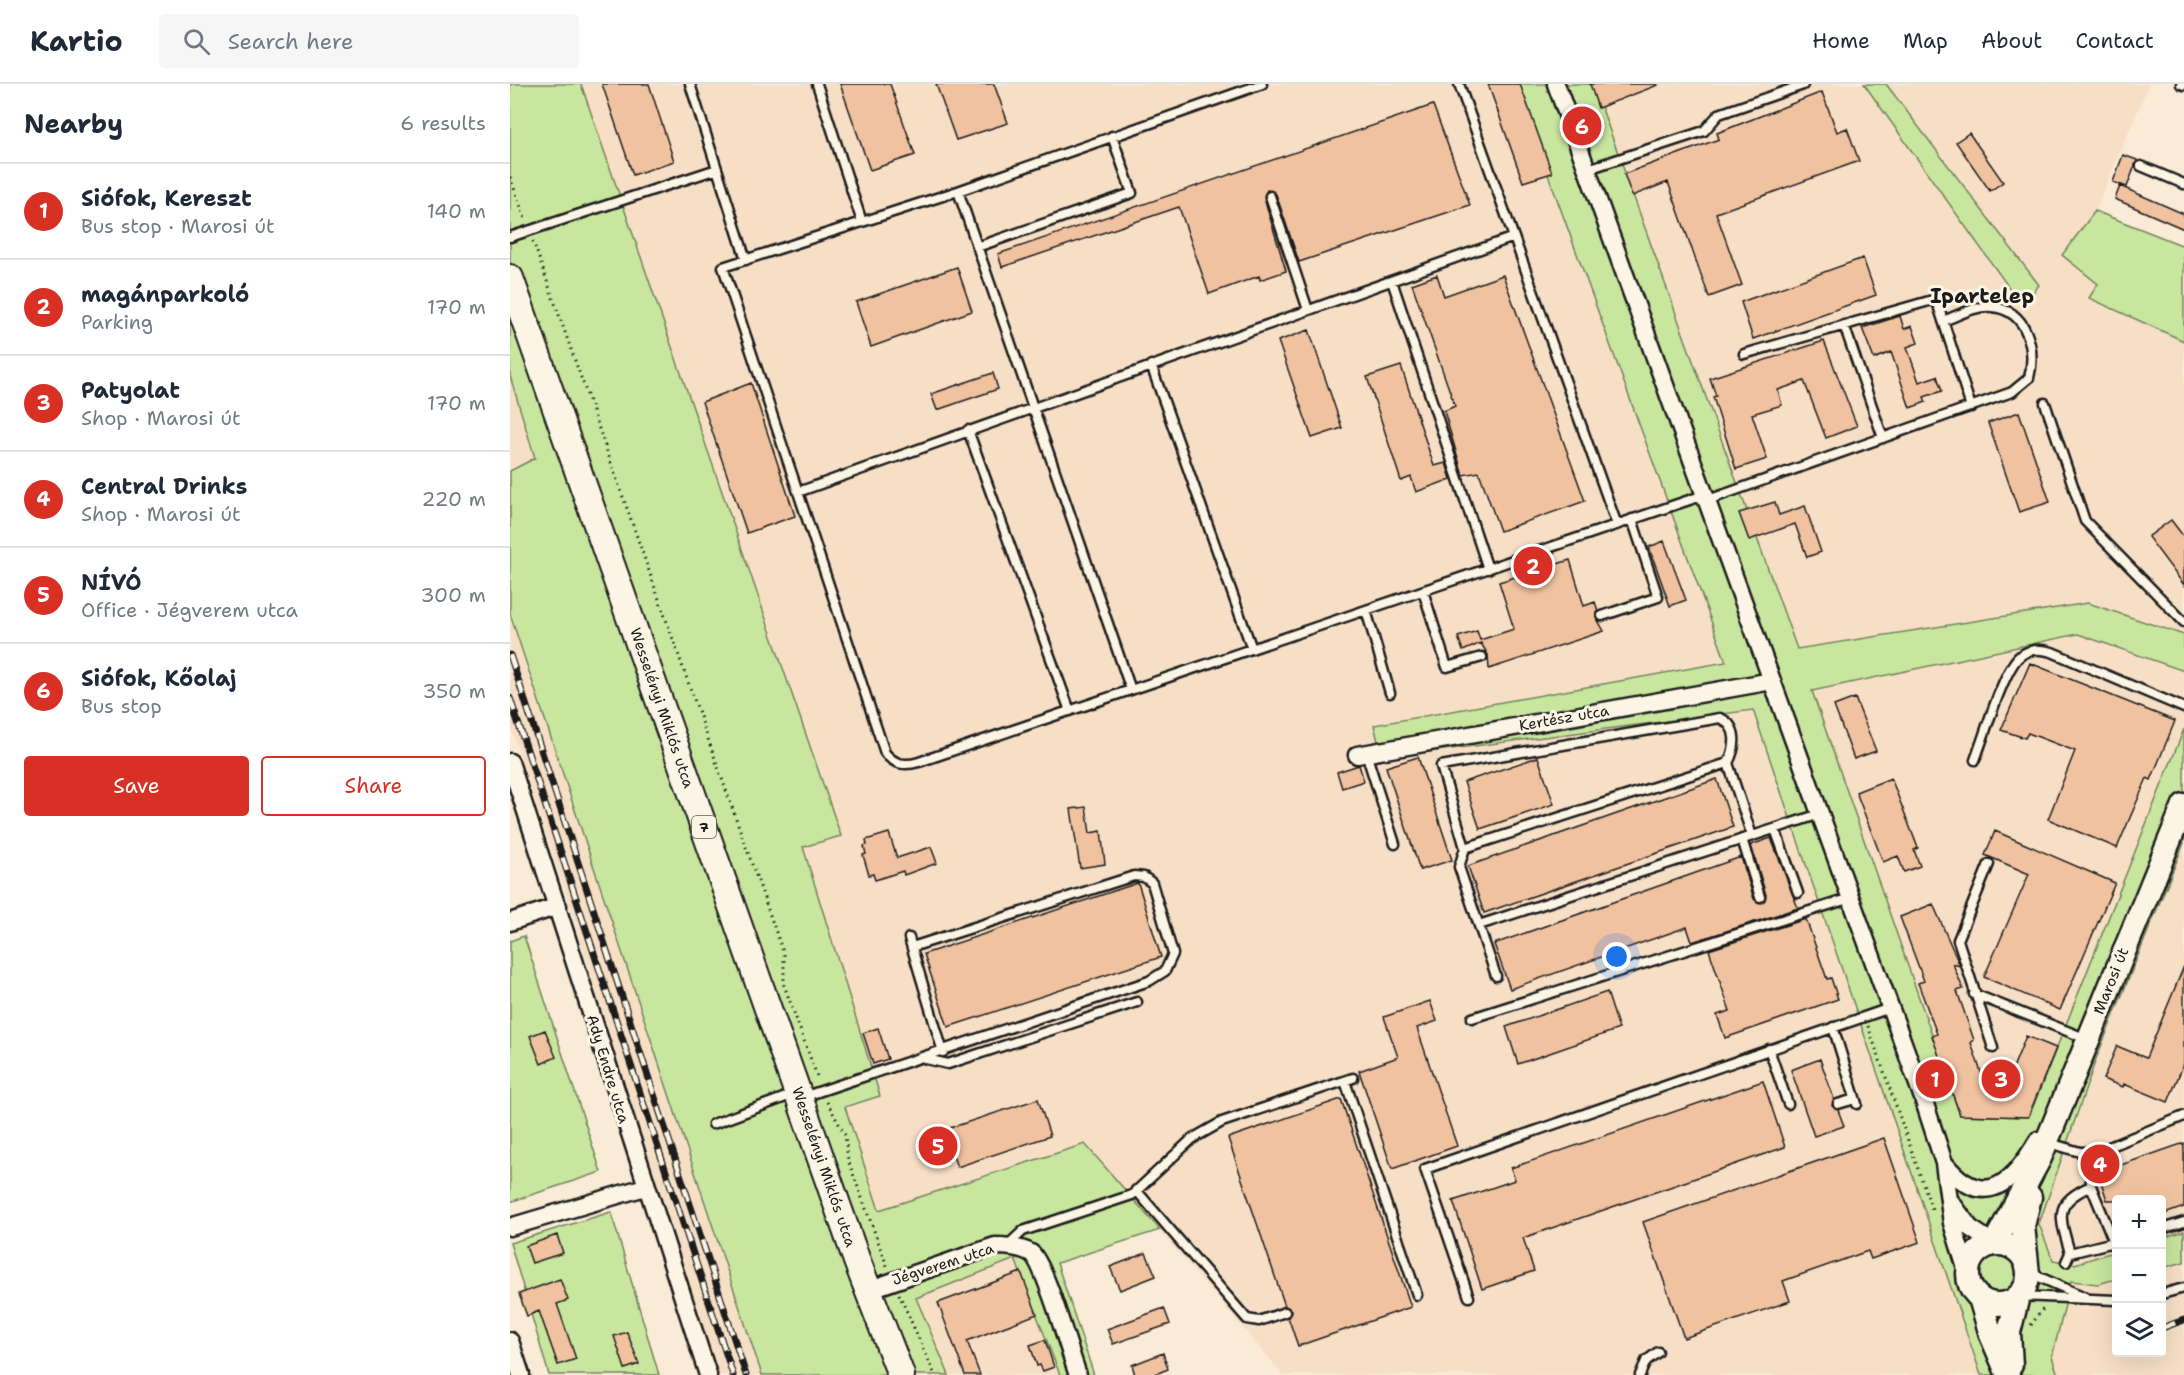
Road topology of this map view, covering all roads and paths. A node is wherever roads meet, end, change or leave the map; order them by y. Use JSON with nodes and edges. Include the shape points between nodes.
{"nodes":[{"id":1,"x":690,"y":84,"type":"edge"},
{"id":2,"x":817,"y":84,"type":"edge"},
{"id":3,"x":1262,"y":84,"type":"edge"},
{"id":4,"x":1459,"y":84,"type":"edge"},
{"id":5,"x":1556,"y":84,"type":"edge"},
{"id":6,"x":1803,"y":85,"type":"edge"},
{"id":7,"x":1112,"y":136,"type":"junction"},
{"id":8,"x":2141,"y":166,"type":"dead end"},
{"id":9,"x":717,"y":169,"type":"junction"},
{"id":10,"x":1588,"y":169,"type":"junction"},
{"id":11,"x":510,"y":177,"type":"edge"},
{"id":12,"x":2184,"y":184,"type":"edge"},
{"id":13,"x":958,"y":191,"type":"junction"},
{"id":14,"x":1270,"y":196,"type":"dead end"},
{"id":15,"x":862,"y":222,"type":"junction"},
{"id":16,"x":530,"y":232,"type":"junction"},
{"id":17,"x":510,"y":237,"type":"edge"},
{"id":18,"x":1514,"y":237,"type":"junction"},
{"id":19,"x":977,"y":247,"type":"junction"},
{"id":20,"x":746,"y":260,"type":"junction"},
{"id":21,"x":510,"y":278,"type":"edge"},
{"id":22,"x":1392,"y":281,"type":"junction"},
{"id":23,"x":1308,"y":310,"type":"junction"},
{"id":24,"x":1943,"y":321,"type":"junction"},
{"id":25,"x":1844,"y":325,"type":"junction"},
{"id":26,"x":1744,"y":354,"type":"dead end"},
{"id":27,"x":1151,"y":365,"type":"junction"},
{"id":28,"x":2045,"y":403,"type":"dead end"},
{"id":29,"x":1033,"y":407,"type":"junction"},
{"id":30,"x":1971,"y":407,"type":"junction"},
{"id":31,"x":968,"y":430,"type":"junction"},
{"id":32,"x":1883,"y":438,"type":"junction"},
{"id":33,"x":798,"y":492,"type":"junction"},
{"id":34,"x":1708,"y":497,"type":"junction"},
{"id":35,"x":1632,"y":519,"type":"junction"},
{"id":36,"x":1617,"y":525,"type":"junction"},
{"id":37,"x":1488,"y":568,"type":"junction"},
{"id":38,"x":1423,"y":591,"type":"junction"},
{"id":39,"x":1366,"y":610,"type":"junction"},
{"id":40,"x":1602,"y":616,"type":"dead end"},
{"id":41,"x":2184,"y":622,"type":"edge"},
{"id":42,"x":1252,"y":649,"type":"junction"},
{"id":43,"x":1482,"y":657,"type":"dead end"},
{"id":44,"x":1772,"y":681,"type":"junction"},
{"id":45,"x":1131,"y":690,"type":"junction"},
{"id":46,"x":1390,"y":693,"type":"dead end"},
{"id":47,"x":2184,"y":708,"type":"edge"},
{"id":48,"x":1070,"y":711,"type":"junction"},
{"id":49,"x":1362,"y":754,"type":"joint"},
{"id":50,"x":1976,"y":760,"type":"dead end"},
{"id":51,"x":510,"y":762,"type":"edge"},
{"id":52,"x":1728,"y":763,"type":"junction"},
{"id":53,"x":2184,"y":805,"type":"edge"},
{"id":54,"x":1820,"y":814,"type":"junction"},
{"id":55,"x":1775,"y":829,"type":"junction"},
{"id":56,"x":1752,"y":836,"type":"junction"},
{"id":57,"x":1742,"y":839,"type":"junction"},
{"id":58,"x":1395,"y":844,"type":"dead end"},
{"id":59,"x":1465,"y":848,"type":"junction"},
{"id":60,"x":1989,"y":864,"type":"dead end"},
{"id":61,"x":1798,"y":893,"type":"dead end"},
{"id":62,"x":1760,"y":897,"type":"dead end"},
{"id":63,"x":1851,"y":898,"type":"junction"},
{"id":64,"x":558,"y":906,"type":"junction"},
{"id":65,"x":510,"y":922,"type":"edge"},
{"id":66,"x":1479,"y":926,"type":"junction"},
{"id":67,"x":1496,"y":976,"type":"dead end"},
{"id":68,"x":1974,"y":994,"type":"junction"},
{"id":69,"x":1137,"y":1002,"type":"dead end"},
{"id":70,"x":1890,"y":1008,"type":"junction"},
{"id":71,"x":1865,"y":1017,"type":"junction"},
{"id":72,"x":1472,"y":1018,"type":"dead end"},
{"id":73,"x":1833,"y":1027,"type":"junction"},
{"id":74,"x":2087,"y":1039,"type":"junction"},
{"id":75,"x":1993,"y":1048,"type":"dead end"},
{"id":76,"x":1769,"y":1049,"type":"junction"},
{"id":77,"x":943,"y":1052,"type":"junction"},
{"id":78,"x":922,"y":1059,"type":"junction"},
{"id":79,"x":806,"y":1094,"type":"junction"},
{"id":80,"x":1788,"y":1104,"type":"dead end"},
{"id":81,"x":1838,"y":1104,"type":"dead end"},
{"id":82,"x":2060,"y":1104,"type":"junction"},
{"id":83,"x":2184,"y":1116,"type":"edge"},
{"id":84,"x":713,"y":1124,"type":"dead end"},
{"id":85,"x":2043,"y":1150,"type":"junction"},
{"id":86,"x":2088,"y":1153,"type":"junction"},
{"id":87,"x":1944,"y":1163,"type":"junction"},
{"id":88,"x":2091,"y":1186,"type":"junction"},
{"id":89,"x":645,"y":1187,"type":"junction"},
{"id":90,"x":1136,"y":1190,"type":"junction"},
{"id":91,"x":1950,"y":1202,"type":"junction"},
{"id":92,"x":1935,"y":1219,"type":"dead end"},
{"id":93,"x":2184,"y":1222,"type":"edge"},
{"id":94,"x":510,"y":1227,"type":"edge"},
{"id":95,"x":2166,"y":1228,"type":"edge"},
{"id":96,"x":2112,"y":1235,"type":"edge"},
{"id":97,"x":2112,"y":1243,"type":"edge"},
{"id":98,"x":1994,"y":1244,"type":"junction"},
{"id":99,"x":1006,"y":1246,"type":"junction"},
{"id":100,"x":2027,"y":1264,"type":"junction"},
{"id":101,"x":1968,"y":1275,"type":"junction"},
{"id":102,"x":893,"y":1280,"type":"junction"},
{"id":103,"x":2184,"y":1288,"type":"edge"},
{"id":104,"x":868,"y":1290,"type":"junction"},
{"id":105,"x":2166,"y":1293,"type":"edge"},
{"id":106,"x":1417,"y":1295,"type":"dead end"},
{"id":107,"x":2018,"y":1296,"type":"junction"},
{"id":108,"x":1469,"y":1297,"type":"dead end"},
{"id":109,"x":1980,"y":1298,"type":"junction"},
{"id":110,"x":2088,"y":1298,"type":"junction"},
{"id":111,"x":2112,"y":1300,"type":"edge"},
{"id":112,"x":1285,"y":1312,"type":"dead end"},
{"id":113,"x":510,"y":1341,"type":"edge"},
{"id":114,"x":1658,"y":1352,"type":"dead end"},
{"id":115,"x":521,"y":1375,"type":"edge"},
{"id":116,"x":708,"y":1375,"type":"edge"},
{"id":117,"x":901,"y":1375,"type":"edge"},
{"id":118,"x":935,"y":1375,"type":"edge"},
{"id":119,"x":1078,"y":1375,"type":"edge"},
{"id":120,"x":1640,"y":1375,"type":"edge"},
{"id":121,"x":2010,"y":1375,"type":"edge"}],
"edges":[{"from":1,"to":9,"type":"lane"},
{"from":2,"to":15,"type":"lane"},
{"from":3,"to":7,"type":"lane"},
{"from":4,"to":18,"type":"lane"},
{"from":5,"to":10,"type":"street"},
{"from":6,"to":10,"type":"lane","via":[[1719,114],[1704,131]]},
{"from":7,"to":13,"type":"lane"},
{"from":7,"to":19,"type":"lane","via":[[1132,193]]},
{"from":8,"to":12,"type":"lane"},
{"from":9,"to":16,"type":"lane"},
{"from":9,"to":20,"type":"lane"},
{"from":10,"to":34,"type":"street"},
{"from":11,"to":16,"type":"path"},
{"from":13,"to":15,"type":"lane"},
{"from":13,"to":19,"type":"lane"},
{"from":14,"to":23,"type":"lane"},
{"from":15,"to":20,"type":"lane"},
{"from":16,"to":17,"type":"lane"},
{"from":16,"to":79,"type":"path","via":[[784,955],[784,985]]},
{"from":18,"to":22,"type":"lane"},
{"from":18,"to":36,"type":"lane"},
{"from":19,"to":29,"type":"lane"},
{"from":20,"to":33,"type":"lane","via":[[723,267]]},
{"from":21,"to":79,"type":"main road","name":"Wesselényi Miklós utca","number":"7"},
{"from":22,"to":23,"type":"lane"},
{"from":22,"to":37,"type":"lane"},
{"from":23,"to":27,"type":"lane"},
{"from":24,"to":25,"type":"lane","via":[[1936,299]]},
{"from":24,"to":30,"type":"lane"},
{"from":24,"to":30,"type":"lane","via":[[1992,307],[2016,317],[2030,340],[2033,350],[2029,378],[2012,392]]},
{"from":25,"to":26,"type":"lane"},
{"from":25,"to":32,"type":"lane"},
{"from":27,"to":29,"type":"lane"},
{"from":27,"to":42,"type":"lane"},
{"from":28,"to":41,"type":"lane","via":[[2085,521]]},
{"from":29,"to":31,"type":"lane"},
{"from":29,"to":45,"type":"lane"},
{"from":30,"to":32,"type":"lane"},
{"from":31,"to":33,"type":"lane"},
{"from":31,"to":48,"type":"lane"},
{"from":32,"to":34,"type":"lane"},
{"from":33,"to":48,"type":"lane","via":[[885,753],[891,760],[908,766]]},
{"from":34,"to":35,"type":"lane"},
{"from":34,"to":44,"type":"street"},
{"from":35,"to":36,"type":"lane"},
{"from":35,"to":40,"type":"lane","via":[[1658,597]]},
{"from":36,"to":37,"type":"lane"},
{"from":37,"to":38,"type":"lane"},
{"from":38,"to":39,"type":"lane"},
{"from":38,"to":43,"type":"lane","via":[[1448,667]]},
{"from":39,"to":42,"type":"lane"},
{"from":39,"to":46,"type":"lane"},
{"from":42,"to":45,"type":"lane"},
{"from":44,"to":49,"type":"street","name":"Kertész utca"},
{"from":44,"to":54,"type":"street"},
{"from":45,"to":48,"type":"lane"},
{"from":47,"to":50,"type":"lane","via":[[2052,652],[2036,649],[2021,655],[2010,669]]},
{"from":49,"to":58,"type":"lane"},
{"from":51,"to":64,"type":"street","name":"Ady Endre utca"},
{"from":52,"to":56,"type":"lane"},
{"from":52,"to":59,"type":"lane"},
{"from":52,"to":59,"type":"lane","via":[[1733,753],[1733,733],[1725,721],[1714,718],[1441,766]]},
{"from":53,"to":74,"type":"street","name":"Marosi út"},
{"from":54,"to":55,"type":"lane"},
{"from":54,"to":63,"type":"street"},
{"from":55,"to":56,"type":"lane"},
{"from":55,"to":61,"type":"lane"},
{"from":56,"to":57,"type":"lane"},
{"from":57,"to":62,"type":"lane"},
{"from":57,"to":66,"type":"lane"},
{"from":59,"to":66,"type":"lane","via":[[1459,867]]},
{"from":60,"to":68,"type":"lane","via":[[1958,940]]},
{"from":63,"to":70,"type":"street"},
{"from":63,"to":72,"type":"lane"},
{"from":64,"to":65,"type":"street"},
{"from":64,"to":89,"type":"street","name":"Ady Endre utca"},
{"from":66,"to":67,"type":"lane"},
{"from":68,"to":74,"type":"lane"},
{"from":68,"to":75,"type":"lane"},
{"from":69,"to":78,"type":"lane","via":[[948,1064]]},
{"from":70,"to":71,"type":"lane"},
{"from":70,"to":87,"type":"street"},
{"from":71,"to":73,"type":"lane"},
{"from":71,"to":92,"type":"path"},
{"from":73,"to":76,"type":"lane"},
{"from":73,"to":81,"type":"lane","via":[[1856,1101]]},
{"from":74,"to":82,"type":"street","name":"Marosi út"},
{"from":76,"to":80,"type":"lane"},
{"from":76,"to":108,"type":"lane","via":[[1425,1169]]},
{"from":77,"to":77,"type":"lane","via":[[1149,981],[1169,965],[1173,946],[1152,883],[1134,876],[911,943]]},
{"from":77,"to":78,"type":"lane"},
{"from":78,"to":79,"type":"lane"},
{"from":79,"to":84,"type":"lane"},
{"from":79,"to":102,"type":"path","via":[[846,1135],[848,1160]]},
{"from":79,"to":104,"type":"main road","name":"Wesselényi Miklós utca","number":"7"},
{"from":82,"to":85,"type":"street","name":"Marosi út"},
{"from":82,"to":87,"type":"street","via":[[2021,1169],[2003,1183],[1976,1187],[1961,1181]]},
{"from":83,"to":86,"type":"lane"},
{"from":85,"to":86,"type":"lane"},
{"from":85,"to":98,"type":"street","name":"Marosi út"},
{"from":85,"to":100,"type":"street","name":"Marosi út","via":[[2023,1226]]},
{"from":86,"to":88,"type":"lane"},
{"from":87,"to":91,"type":"street"},
{"from":88,"to":96,"type":"lane"},
{"from":88,"to":97,"type":"lane","via":[[2072,1194],[2061,1210],[2068,1258]]},
{"from":89,"to":94,"type":"street"},
{"from":89,"to":116,"type":"street","name":"Ady Endre utca"},
{"from":90,"to":99,"type":"lane","via":[[1023,1231]]},
{"from":90,"to":106,"type":"lane","via":[[1192,1139],[1222,1122],[1349,1079]]},
{"from":90,"to":112,"type":"lane","via":[[1247,1319],[1259,1321]]},
{"from":91,"to":98,"type":"street","via":[[1970,1228]]},
{"from":91,"to":101,"type":"street","via":[[1955,1237]]},
{"from":93,"to":95,"type":"lane"},
{"from":98,"to":100,"type":"street","via":[[2013,1248]]},
{"from":98,"to":101,"type":"street","via":[[1977,1253]]},
{"from":99,"to":102,"type":"street","name":"Jégverem utca","via":[[995,1246]]},
{"from":99,"to":119,"type":"street","name":"Jégverem utca","via":[[1030,1252],[1036,1258]]},
{"from":100,"to":107,"type":"street","via":[[2027,1284]]},
{"from":100,"to":110,"type":"lane","via":[[2039,1277]]},
{"from":101,"to":109,"type":"street"},
{"from":102,"to":104,"type":"street","name":"Jégverem utca"},
{"from":102,"to":118,"type":"path"},
{"from":103,"to":105,"type":"lane"},
{"from":104,"to":117,"type":"main road","name":"Wesselényi Miklós utca","number":"7"},
{"from":107,"to":109,"type":"street","via":[[1997,1304]]},
{"from":107,"to":110,"type":"lane"},
{"from":107,"to":121,"type":"street","via":[[2008,1332]]},
{"from":109,"to":121,"type":"street","via":[[1991,1335]]},
{"from":110,"to":111,"type":"lane"},
{"from":113,"to":115,"type":"street"},
{"from":114,"to":120,"type":"lane","via":[[1646,1361]]}]}
